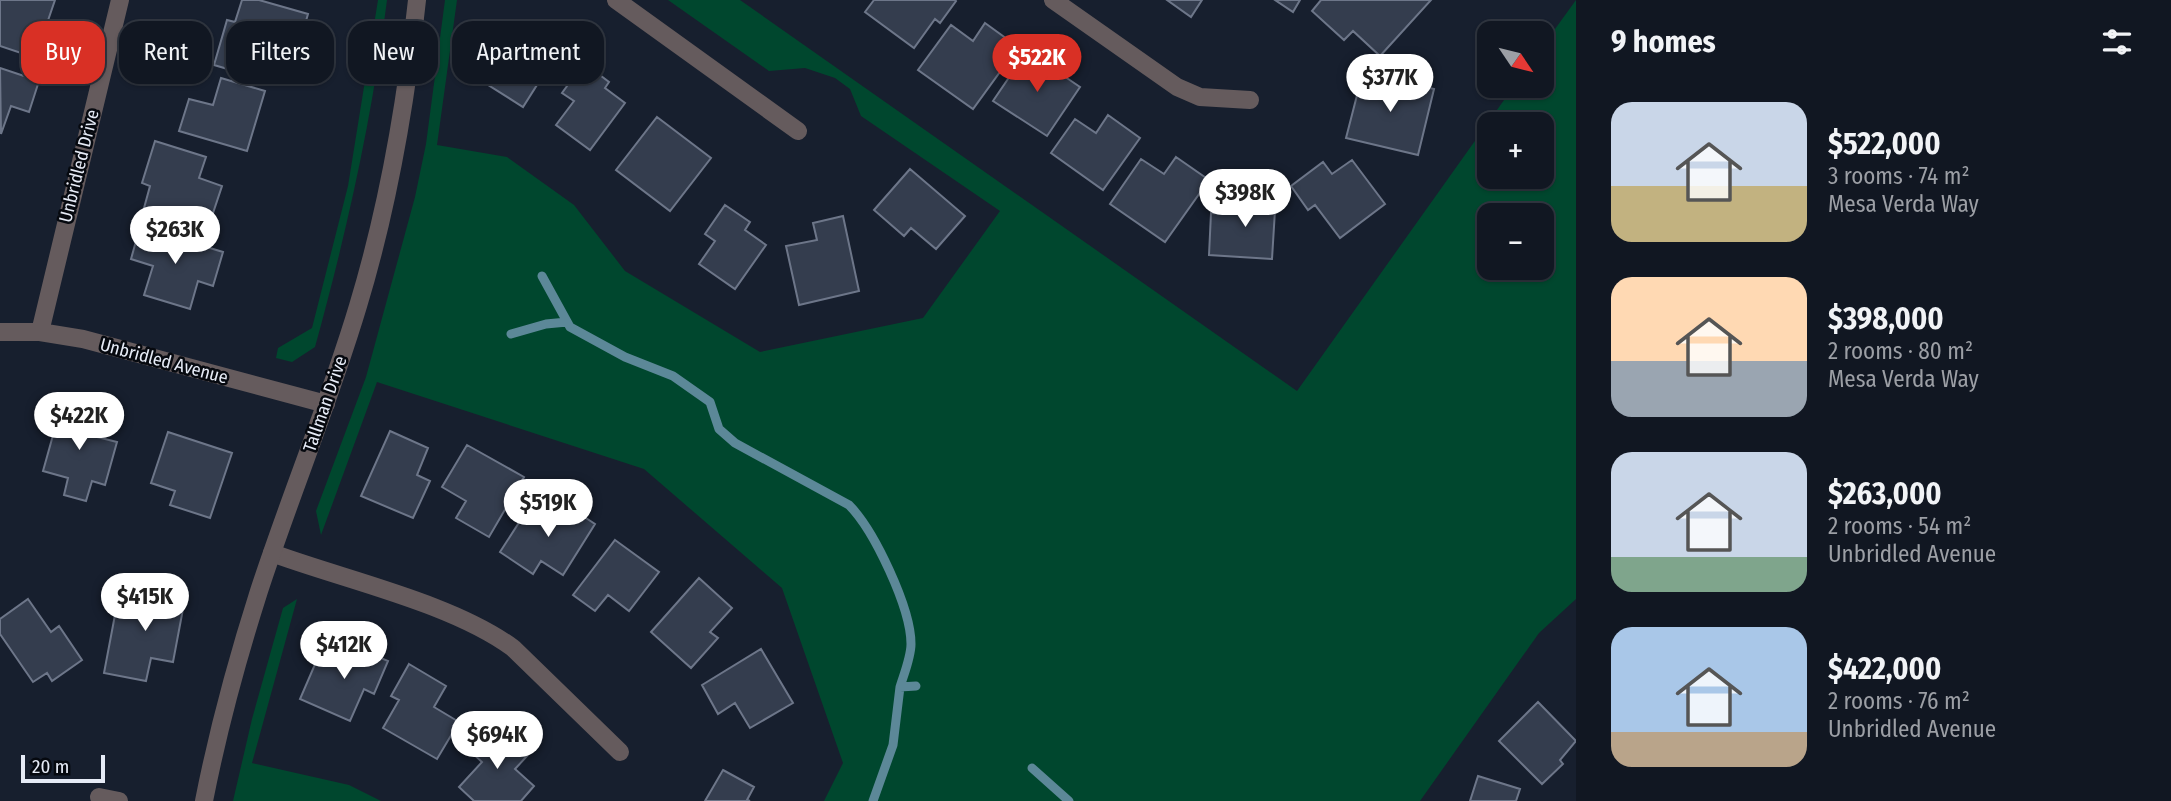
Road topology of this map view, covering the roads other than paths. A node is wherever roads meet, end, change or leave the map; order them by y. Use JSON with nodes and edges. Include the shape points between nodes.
{"nodes":[{"id":1,"x":120,"y":0,"type":"edge"},
{"id":2,"x":417,"y":0,"type":"edge"},
{"id":3,"x":616,"y":0,"type":"edge"},
{"id":4,"x":1053,"y":0,"type":"edge"},
{"id":5,"x":1250,"y":100,"type":"dead end"},
{"id":6,"x":798,"y":131,"type":"dead end"},
{"id":7,"x":0,"y":332,"type":"edge"},
{"id":8,"x":40,"y":332,"type":"junction"},
{"id":9,"x":326,"y":404,"type":"junction"},
{"id":10,"x":272,"y":553,"type":"junction"},
{"id":11,"x":620,"y":752,"type":"dead end"},
{"id":12,"x":99,"y":797,"type":"dead end"},
{"id":13,"x":119,"y":801,"type":"edge"},
{"id":14,"x":204,"y":801,"type":"edge"}],
"edges":[{"from":1,"to":8,"type":"street","name":"Unbridled Drive"},
{"from":2,"to":9,"type":"street","name":"Tallman Drive","via":[[385,204]]},
{"from":3,"to":6,"type":"street"},
{"from":4,"to":5,"type":"street","via":[[1177,87],[1200,97]]},
{"from":7,"to":8,"type":"street","name":"Unbridled Avenue"},
{"from":8,"to":9,"type":"street","name":"Unbridled Avenue","via":[[83,339]]},
{"from":9,"to":10,"type":"street","name":"Tallman Drive"},
{"from":10,"to":11,"type":"street","via":[[438,610],[498,636]]},
{"from":10,"to":14,"type":"street","name":"Tallman Drive","via":[[239,656]]},
{"from":12,"to":13,"type":"street"}]}
